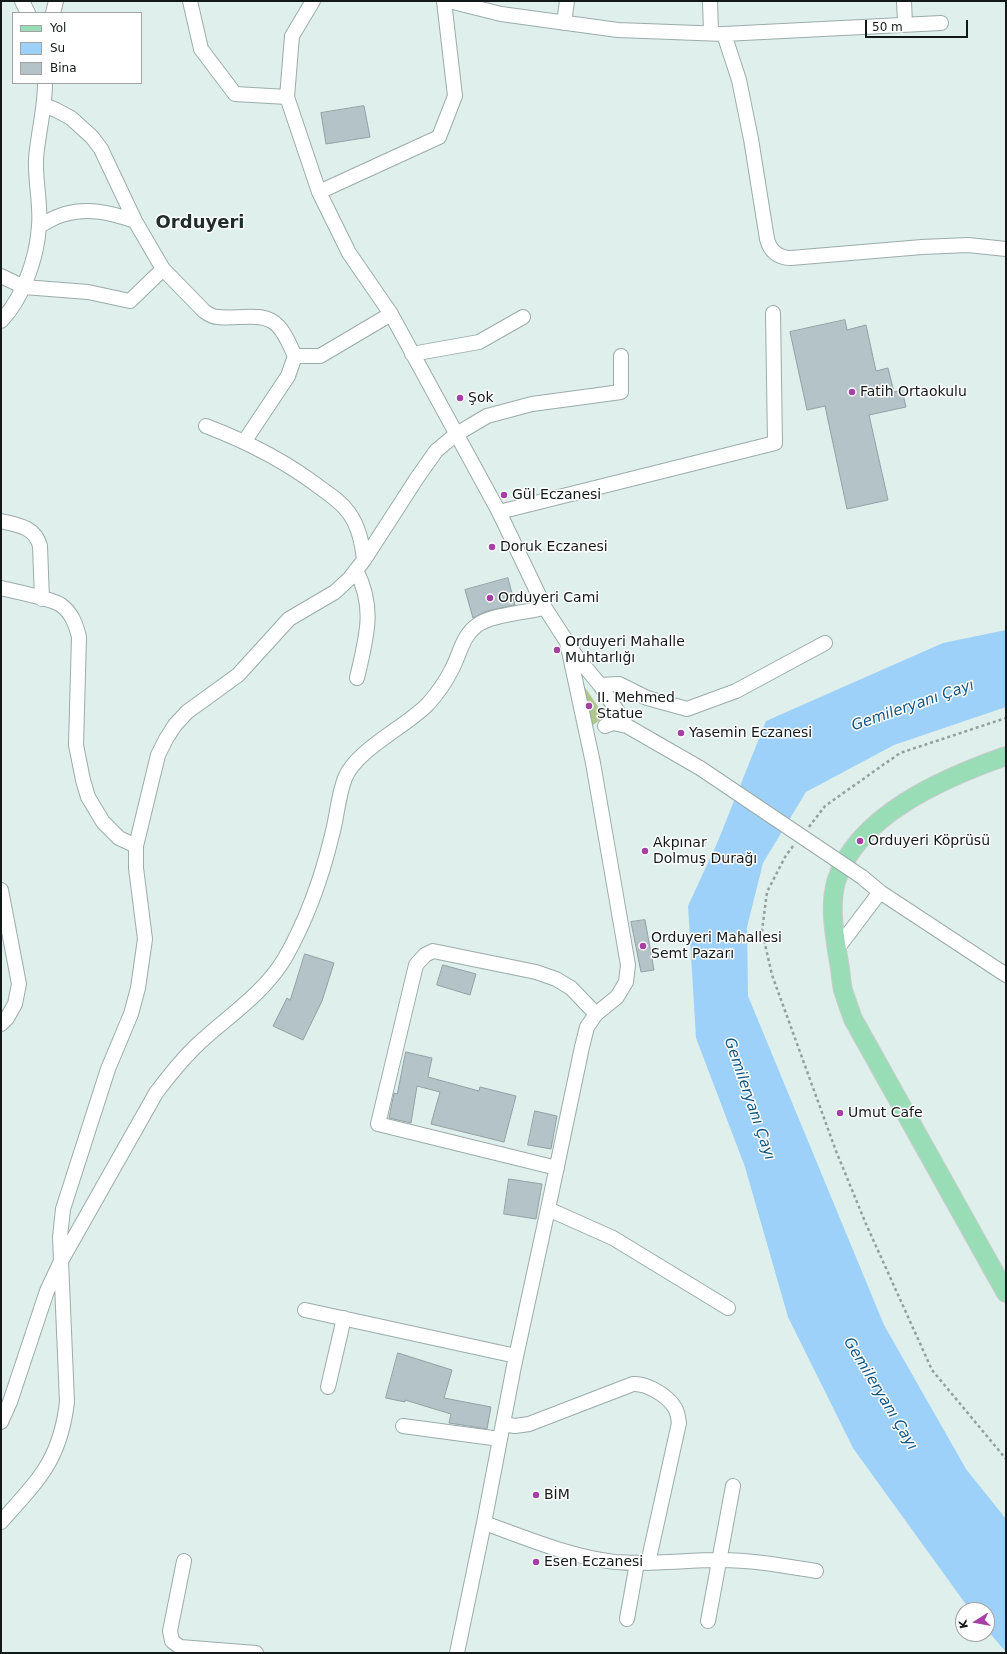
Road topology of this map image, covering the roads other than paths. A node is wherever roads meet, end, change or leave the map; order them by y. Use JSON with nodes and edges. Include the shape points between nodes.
{"nodes":[{"id":1,"x":22,"y":1,"type":"edge"},
{"id":2,"x":56,"y":1,"type":"edge"},
{"id":3,"x":190,"y":1,"type":"edge"},
{"id":4,"x":313,"y":1,"type":"edge"},
{"id":5,"x":444,"y":1,"type":"edge"},
{"id":6,"x":448,"y":1,"type":"edge"},
{"id":7,"x":567,"y":1,"type":"edge"},
{"id":8,"x":710,"y":1,"type":"edge"},
{"id":9,"x":904,"y":1,"type":"edge"},
{"id":10,"x":28,"y":12,"type":"edge"},
{"id":11,"x":53,"y":12,"type":"edge"},
{"id":12,"x":564,"y":22,"type":"junction"},
{"id":13,"x":941,"y":22,"type":"dead end"},
{"id":14,"x":905,"y":24,"type":"junction"},
{"id":15,"x":718,"y":34,"type":"junction"},
{"id":16,"x":45,"y":84,"type":"edge"},
{"id":17,"x":287,"y":97,"type":"junction"},
{"id":18,"x":44,"y":105,"type":"junction"},
{"id":19,"x":319,"y":192,"type":"junction"},
{"id":20,"x":135,"y":220,"type":"junction"},
{"id":21,"x":39,"y":226,"type":"junction"},
{"id":22,"x":1006,"y":249,"type":"edge"},
{"id":23,"x":163,"y":269,"type":"junction"},
{"id":24,"x":1,"y":276,"type":"edge"},
{"id":25,"x":24,"y":287,"type":"junction"},
{"id":26,"x":391,"y":314,"type":"junction"},
{"id":27,"x":773,"y":314,"type":"dead end"},
{"id":28,"x":523,"y":317,"type":"dead end"},
{"id":29,"x":1,"y":321,"type":"edge"},
{"id":30,"x":412,"y":354,"type":"junction"},
{"id":31,"x":295,"y":356,"type":"junction"},
{"id":32,"x":621,"y":356,"type":"dead end"},
{"id":33,"x":206,"y":426,"type":"dead end"},
{"id":34,"x":456,"y":434,"type":"junction"},
{"id":35,"x":244,"y":442,"type":"junction"},
{"id":36,"x":499,"y":512,"type":"junction"},
{"id":37,"x":1,"y":521,"type":"edge"},
{"id":38,"x":360,"y":565,"type":"junction"},
{"id":39,"x":1,"y":588,"type":"edge"},
{"id":40,"x":42,"y":599,"type":"junction"},
{"id":41,"x":545,"y":608,"type":"junction"},
{"id":42,"x":567,"y":642,"type":"junction"},
{"id":43,"x":825,"y":643,"type":"dead end"},
{"id":44,"x":357,"y":678,"type":"dead end"},
{"id":45,"x":600,"y":685,"type":"junction"},
{"id":46,"x":610,"y":700,"type":"junction"},
{"id":47,"x":605,"y":726,"type":"junction"},
{"id":48,"x":627,"y":726,"type":"junction"},
{"id":49,"x":1006,"y":756,"type":"edge"},
{"id":50,"x":593,"y":763,"type":"junction"},
{"id":51,"x":136,"y":846,"type":"junction"},
{"id":52,"x":1,"y":890,"type":"edge"},
{"id":53,"x":880,"y":892,"type":"junction"},
{"id":54,"x":837,"y":949,"type":"junction"},
{"id":55,"x":1006,"y":975,"type":"edge"},
{"id":56,"x":596,"y":1014,"type":"junction"},
{"id":57,"x":1,"y":1024,"type":"edge"},
{"id":58,"x":557,"y":1168,"type":"junction"},
{"id":59,"x":548,"y":1209,"type":"junction"},
{"id":60,"x":61,"y":1261,"type":"junction"},
{"id":61,"x":1001,"y":1274,"type":"edge"},
{"id":62,"x":1006,"y":1293,"type":"edge"},
{"id":63,"x":728,"y":1308,"type":"dead end"},
{"id":64,"x":305,"y":1310,"type":"dead end"},
{"id":65,"x":344,"y":1318,"type":"junction"},
{"id":66,"x":516,"y":1356,"type":"junction"},
{"id":67,"x":328,"y":1387,"type":"dead end"},
{"id":68,"x":1,"y":1422,"type":"edge"},
{"id":69,"x":503,"y":1424,"type":"junction"},
{"id":70,"x":403,"y":1426,"type":"dead end"},
{"id":71,"x":500,"y":1439,"type":"junction"},
{"id":72,"x":733,"y":1486,"type":"dead end"},
{"id":73,"x":1,"y":1522,"type":"edge"},
{"id":74,"x":484,"y":1523,"type":"junction"},
{"id":75,"x":720,"y":1560,"type":"junction"},
{"id":76,"x":184,"y":1561,"type":"dead end"},
{"id":77,"x":643,"y":1563,"type":"junction"},
{"id":78,"x":816,"y":1571,"type":"dead end"},
{"id":79,"x":627,"y":1619,"type":"dead end"},
{"id":80,"x":708,"y":1621,"type":"dead end"},
{"id":81,"x":256,"y":1653,"type":"edge"},
{"id":82,"x":457,"y":1653,"type":"edge"}],
"edges":[{"from":1,"to":10,"type":"street"},
{"from":2,"to":11,"type":"street"},
{"from":3,"to":17,"type":"street","via":[[201,49],[235,94]]},
{"from":4,"to":17,"type":"street","via":[[292,36]]},
{"from":5,"to":19,"type":"street","via":[[455,96],[439,136]]},
{"from":6,"to":12,"type":"street","via":[[501,14]]},
{"from":7,"to":12,"type":"street"},
{"from":8,"to":15,"type":"street"},
{"from":9,"to":14,"type":"street"},
{"from":12,"to":15,"type":"street","via":[[618,30]]},
{"from":13,"to":14,"type":"street"},
{"from":14,"to":15,"type":"street"},
{"from":15,"to":22,"type":"street","via":[[738,80],[767,239],[771,250],[780,257],[968,245]]},
{"from":16,"to":18,"type":"street"},
{"from":17,"to":19,"type":"street"},
{"from":18,"to":20,"type":"street","via":[[71,118],[101,148]]},
{"from":18,"to":21,"type":"street","via":[[36,161]]},
{"from":19,"to":26,"type":"street","via":[[348,253]]},
{"from":20,"to":21,"type":"street","via":[[107,212],[74,212],[63,214]]},
{"from":20,"to":23,"type":"street"},
{"from":21,"to":25,"type":"street"},
{"from":23,"to":25,"type":"street","via":[[130,301],[88,292]]},
{"from":23,"to":31,"type":"street","via":[[211,316],[260,318],[277,324]]},
{"from":24,"to":25,"type":"street"},
{"from":25,"to":29,"type":"street","via":[[15,304]]},
{"from":26,"to":30,"type":"street"},
{"from":26,"to":31,"type":"street","via":[[320,356]]},
{"from":27,"to":36,"type":"street","via":[[775,443]]},
{"from":28,"to":30,"type":"street","via":[[479,342]]},
{"from":30,"to":34,"type":"street"},
{"from":31,"to":35,"type":"street","via":[[288,376]]},
{"from":32,"to":34,"type":"street","via":[[622,392],[532,404],[487,416]]},
{"from":33,"to":35,"type":"street"},
{"from":34,"to":36,"type":"street"},
{"from":34,"to":38,"type":"street","via":[[436,451]]},
{"from":35,"to":38,"type":"street","via":[[292,468],[342,504],[356,525],[360,537]]},
{"from":36,"to":41,"type":"street"},
{"from":37,"to":40,"type":"street","via":[[25,527],[38,539]]},
{"from":38,"to":44,"type":"street","via":[[369,619]]},
{"from":38,"to":51,"type":"street","via":[[335,592],[289,619],[238,675],[187,712],[175,725],[158,755]]},
{"from":39,"to":40,"type":"street"},
{"from":40,"to":51,"type":"street","via":[[65,608],[76,626],[79,637],[76,745],[88,796],[111,831]]},
{"from":41,"to":42,"type":"street"},
{"from":41,"to":60,"type":"street","via":[[487,620],[477,625],[469,632],[445,682],[427,704],[361,756],[351,767],[345,778],[321,874],[284,959],[250,999],[194,1048],[156,1093]]},
{"from":42,"to":45,"type":"street"},
{"from":42,"to":50,"type":"street"},
{"from":43,"to":45,"type":"street","via":[[736,691],[688,709],[647,698],[619,684]]},
{"from":45,"to":46,"type":"street"},
{"from":46,"to":47,"type":"street","via":[[609,720]]},
{"from":46,"to":48,"type":"street"},
{"from":47,"to":48,"type":"street","via":[[613,723]]},
{"from":47,"to":50,"type":"street","via":[[597,734],[593,745]]},
{"from":48,"to":53,"type":"street","bridge":true,"via":[[700,768],[862,877]]},
{"from":49,"to":54,"type":"main road","via":[[937,785],[899,806],[860,841],[846,858],[836,882],[832,906]]},
{"from":50,"to":56,"type":"street","via":[[628,965],[626,982],[618,997]]},
{"from":51,"to":60,"type":"street","via":[[136,868],[145,939],[138,988],[131,1014],[108,1069],[63,1209]]},
{"from":52,"to":57,"type":"street","via":[[19,984],[16,1004]]},
{"from":53,"to":54,"type":"street"},
{"from":53,"to":55,"type":"street"},
{"from":54,"to":61,"type":"main road","via":[[843,989],[853,1019]]},
{"from":56,"to":58,"type":"street","via":[[587,1027]]},
{"from":56,"to":58,"type":"street","via":[[571,988],[536,972],[433,951],[425,954],[416,965],[378,1124]]},
{"from":58,"to":59,"type":"street"},
{"from":59,"to":63,"type":"street","via":[[614,1238]]},
{"from":59,"to":66,"type":"street"},
{"from":60,"to":68,"type":"street","via":[[47,1291]]},
{"from":60,"to":73,"type":"street","via":[[67,1402],[64,1423],[51,1461]]},
{"from":61,"to":62,"type":"main road"},
{"from":64,"to":65,"type":"street"},
{"from":65,"to":66,"type":"street"},
{"from":65,"to":67,"type":"street"},
{"from":66,"to":69,"type":"street"},
{"from":69,"to":71,"type":"street"},
{"from":69,"to":77,"type":"street","via":[[529,1424],[633,1384],[650,1387],[672,1403],[677,1412],[678,1423]]},
{"from":70,"to":71,"type":"street"},
{"from":71,"to":74,"type":"street"},
{"from":72,"to":75,"type":"street"},
{"from":74,"to":77,"type":"street","via":[[569,1552],[615,1562]]},
{"from":74,"to":82,"type":"street"},
{"from":75,"to":77,"type":"street"},
{"from":75,"to":78,"type":"street","via":[[744,1560]]},
{"from":75,"to":80,"type":"street"},
{"from":76,"to":81,"type":"street","via":[[170,1631],[172,1641],[180,1647]]},
{"from":77,"to":79,"type":"street"}]}
